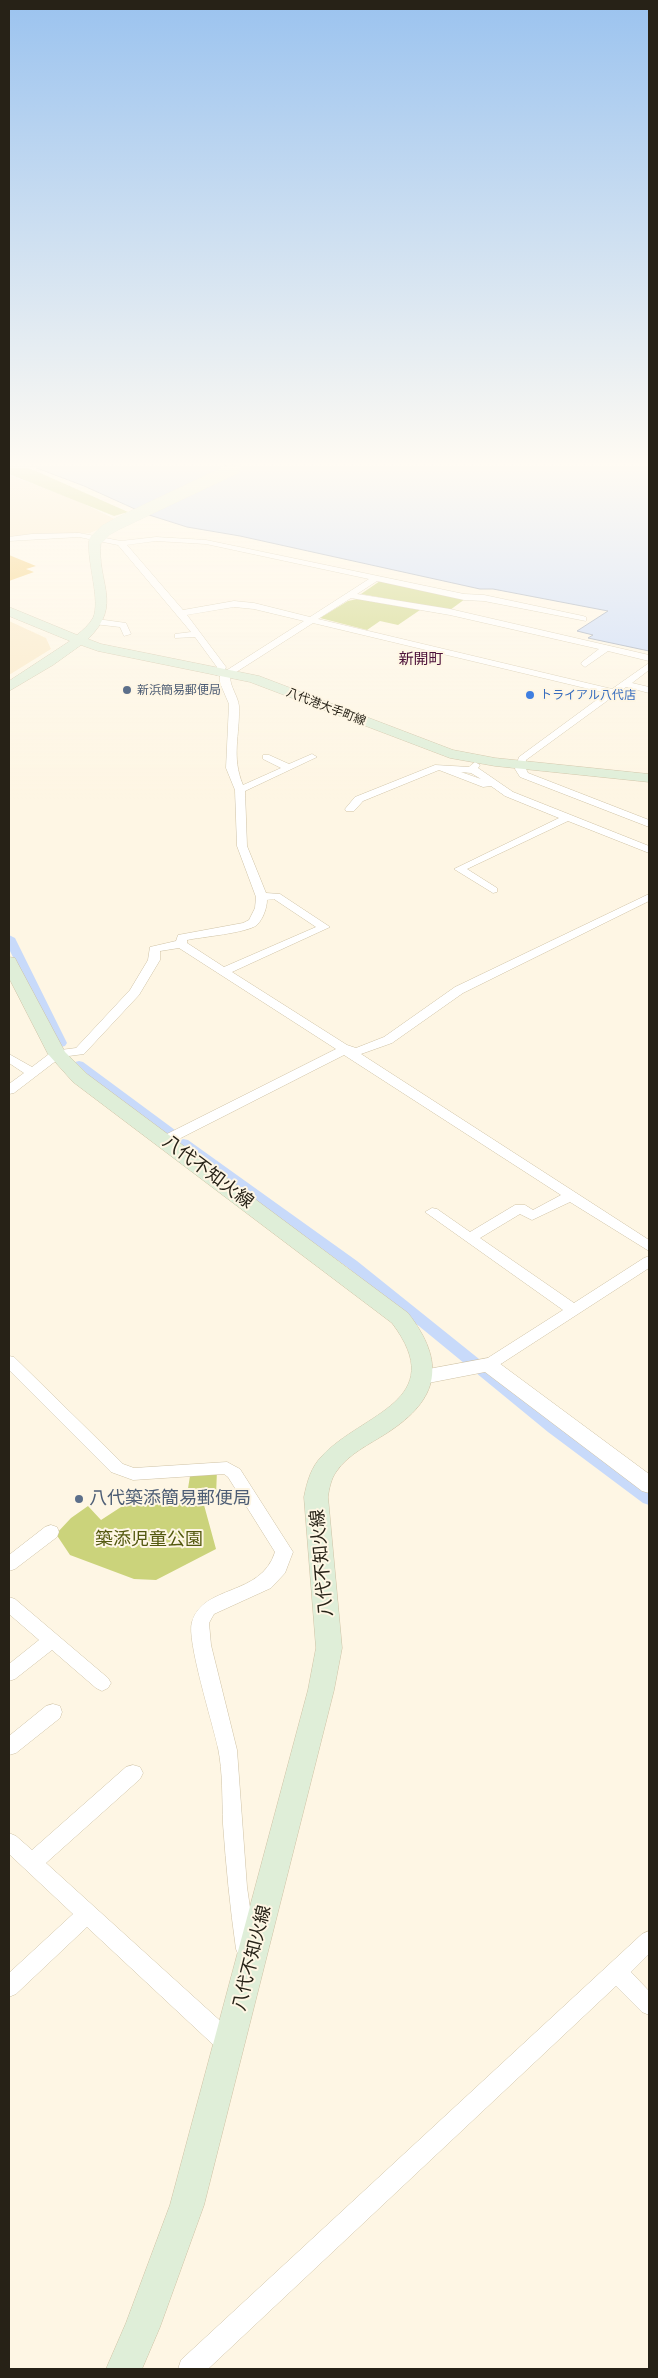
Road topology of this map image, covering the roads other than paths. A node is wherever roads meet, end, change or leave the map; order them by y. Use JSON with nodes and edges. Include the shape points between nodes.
{"nodes":[{"id":1,"x":97,"y":579,"type":"edge"},
{"id":2,"x":152,"y":579,"type":"edge"},
{"id":3,"x":375,"y":579,"type":"edge"},
{"id":4,"x":380,"y":579,"type":"edge"},
{"id":5,"x":351,"y":595,"type":"junction"},
{"id":6,"x":9,"y":611,"type":"edge"},
{"id":7,"x":181,"y":612,"type":"junction"},
{"id":8,"x":9,"y":617,"type":"edge"},
{"id":9,"x":311,"y":619,"type":"junction"},
{"id":10,"x":583,"y":619,"type":"dead end"},
{"id":11,"x":97,"y":622,"type":"junction"},
{"id":12,"x":126,"y":634,"type":"dead end"},
{"id":13,"x":198,"y":634,"type":"junction"},
{"id":14,"x":178,"y":636,"type":"dead end"},
{"id":15,"x":77,"y":642,"type":"junction"},
{"id":16,"x":606,"y":648,"type":"junction"},
{"id":17,"x":649,"y":658,"type":"edge"},
{"id":18,"x":585,"y":664,"type":"dead end"},
{"id":19,"x":648,"y":669,"type":"edge"},
{"id":20,"x":223,"y":673,"type":"junction"},
{"id":21,"x":626,"y":684,"type":"junction"},
{"id":22,"x":9,"y":687,"type":"edge"},
{"id":23,"x":649,"y":690,"type":"edge"},
{"id":24,"x":614,"y":692,"type":"junction"},
{"id":25,"x":266,"y":756,"type":"dead end"},
{"id":26,"x":312,"y":757,"type":"dead end"},
{"id":27,"x":439,"y":767,"type":"junction"},
{"id":28,"x":475,"y":767,"type":"junction"},
{"id":29,"x":287,"y":768,"type":"junction"},
{"id":30,"x":520,"y":768,"type":"junction"},
{"id":31,"x":649,"y":778,"type":"edge"},
{"id":32,"x":649,"y":783,"type":"edge"},
{"id":33,"x":240,"y":790,"type":"junction"},
{"id":34,"x":508,"y":794,"type":"junction"},
{"id":35,"x":350,"y":809,"type":"dead end"},
{"id":36,"x":569,"y":817,"type":"junction"},
{"id":37,"x":649,"y":824,"type":"edge"},
{"id":38,"x":649,"y":850,"type":"edge"},
{"id":39,"x":492,"y":890,"type":"dead end"},
{"id":40,"x":262,"y":897,"type":"junction"},
{"id":41,"x":649,"y":897,"type":"edge"},
{"id":42,"x":181,"y":944,"type":"junction"},
{"id":43,"x":9,"y":962,"type":"edge"},
{"id":44,"x":224,"y":971,"type":"junction"},
{"id":45,"x":346,"y":1049,"type":"junction"},
{"id":46,"x":57,"y":1054,"type":"junction"},
{"id":47,"x":9,"y":1058,"type":"edge"},
{"id":48,"x":31,"y":1072,"type":"junction"},
{"id":49,"x":9,"y":1090,"type":"edge"},
{"id":50,"x":166,"y":1140,"type":"junction"},
{"id":51,"x":572,"y":1195,"type":"junction"},
{"id":52,"x":432,"y":1212,"type":"dead end"},
{"id":53,"x":470,"y":1238,"type":"junction"},
{"id":54,"x":649,"y":1246,"type":"edge"},
{"id":55,"x":649,"y":1261,"type":"edge"},
{"id":56,"x":574,"y":1310,"type":"junction"},
{"id":57,"x":9,"y":1361,"type":"edge"},
{"id":58,"x":487,"y":1365,"type":"junction"},
{"id":59,"x":422,"y":1378,"type":"junction"},
{"id":60,"x":649,"y":1486,"type":"edge"},
{"id":61,"x":51,"y":1532,"type":"dead end"},
{"id":62,"x":9,"y":1564,"type":"edge"},
{"id":63,"x":9,"y":1604,"type":"edge"},
{"id":64,"x":52,"y":1640,"type":"junction"},
{"id":65,"x":9,"y":1674,"type":"edge"},
{"id":66,"x":102,"y":1683,"type":"dead end"},
{"id":67,"x":53,"y":1712,"type":"dead end"},
{"id":68,"x":9,"y":1747,"type":"edge"},
{"id":69,"x":133,"y":1773,"type":"dead end"},
{"id":70,"x":9,"y":1842,"type":"edge"},
{"id":71,"x":31,"y":1863,"type":"junction"},
{"id":72,"x":86,"y":1915,"type":"junction"},
{"id":73,"x":649,"y":1941,"type":"edge"},
{"id":74,"x":249,"y":1967,"type":"junction"},
{"id":75,"x":616,"y":1972,"type":"junction"},
{"id":76,"x":9,"y":1987,"type":"edge"},
{"id":77,"x":649,"y":2005,"type":"edge"},
{"id":78,"x":230,"y":2045,"type":"junction"},
{"id":79,"x":124,"y":2369,"type":"edge"},
{"id":80,"x":190,"y":2369,"type":"edge"}],
"edges":[{"from":1,"to":11,"type":"main road","bridge":true,"via":[[102,608]]},
{"from":2,"to":7,"type":"street"},
{"from":3,"to":5,"type":"street"},
{"from":4,"to":10,"type":"street"},
{"from":5,"to":9,"type":"street"},
{"from":5,"to":16,"type":"street","via":[[450,612]]},
{"from":6,"to":15,"type":"main road","name":"八代港大手町線"},
{"from":7,"to":9,"type":"street","via":[[243,604]]},
{"from":7,"to":13,"type":"street"},
{"from":8,"to":15,"type":"main road","name":"八代港大手町線"},
{"from":9,"to":20,"type":"street"},
{"from":9,"to":24,"type":"street"},
{"from":11,"to":12,"type":"street","via":[[123,625]]},
{"from":11,"to":15,"type":"main road"},
{"from":13,"to":14,"type":"street"},
{"from":13,"to":20,"type":"street"},
{"from":15,"to":20,"type":"main road","name":"八代港大手町線","via":[[114,655]]},
{"from":15,"to":22,"type":"main road"},
{"from":16,"to":17,"type":"street"},
{"from":16,"to":18,"type":"street"},
{"from":19,"to":21,"type":"street"},
{"from":20,"to":28,"type":"main road","name":"八代港大手町線","via":[[424,751]]},
{"from":20,"to":30,"type":"main road","name":"八代港大手町線","via":[[254,679],[450,754]]},
{"from":20,"to":33,"type":"street","via":[[234,704],[231,768]]},
{"from":21,"to":23,"type":"street"},
{"from":21,"to":24,"type":"street"},
{"from":24,"to":30,"type":"street","via":[[522,760]]},
{"from":25,"to":29,"type":"street"},
{"from":26,"to":29,"type":"street"},
{"from":27,"to":28,"type":"street"},
{"from":27,"to":34,"type":"street"},
{"from":27,"to":35,"type":"street","via":[[359,799]]},
{"from":28,"to":30,"type":"main road","name":"八代港大手町線"},
{"from":28,"to":34,"type":"street"},
{"from":29,"to":33,"type":"street"},
{"from":30,"to":31,"type":"main road","name":"八代港大手町線"},
{"from":30,"to":32,"type":"main road","name":"八代港大手町線"},
{"from":30,"to":37,"type":"street","via":[[524,775],[533,779]]},
{"from":33,"to":40,"type":"street","via":[[242,846]]},
{"from":34,"to":36,"type":"street"},
{"from":36,"to":38,"type":"street"},
{"from":36,"to":39,"type":"street","via":[[459,869]]},
{"from":40,"to":42,"type":"street","via":[[254,922],[182,937]]},
{"from":40,"to":44,"type":"street","via":[[276,896],[324,927]]},
{"from":41,"to":45,"type":"street","via":[[459,990],[388,1040],[356,1052]]},
{"from":42,"to":44,"type":"street"},
{"from":42,"to":46,"type":"street","via":[[154,949],[154,960],[120,1011],[80,1051]]},
{"from":43,"to":46,"type":"main road","name":"八代不知火線"},
{"from":44,"to":45,"type":"street"},
{"from":45,"to":50,"type":"street"},
{"from":45,"to":51,"type":"street"},
{"from":46,"to":48,"type":"street"},
{"from":46,"to":50,"type":"main road","name":"八代不知火線","via":[[80,1078]]},
{"from":47,"to":48,"type":"street"},
{"from":48,"to":49,"type":"street"},
{"from":50,"to":59,"type":"main road","name":"八代不知火線","via":[[400,1318],[414,1335],[422,1353]]},
{"from":51,"to":53,"type":"street","via":[[532,1216],[520,1208]]},
{"from":51,"to":54,"type":"street"},
{"from":52,"to":53,"type":"street"},
{"from":53,"to":56,"type":"street"},
{"from":55,"to":56,"type":"street"},
{"from":56,"to":58,"type":"street"},
{"from":57,"to":74,"type":"street","via":[[117,1468],[133,1474],[227,1468],[234,1473],[284,1552],[280,1568],[265,1583],[208,1609],[200,1624],[202,1645],[228,1750],[237,1887]]},
{"from":58,"to":59,"type":"street"},
{"from":58,"to":60,"type":"street"},
{"from":59,"to":74,"type":"main road","name":"八代不知火線","via":[[413,1400],[403,1411],[342,1449],[328,1463],[319,1481],[316,1497],[329,1648]]},
{"from":61,"to":62,"type":"street"},
{"from":63,"to":64,"type":"street"},
{"from":64,"to":65,"type":"street"},
{"from":64,"to":66,"type":"street"},
{"from":67,"to":68,"type":"street"},
{"from":69,"to":71,"type":"street"},
{"from":70,"to":71,"type":"street"},
{"from":71,"to":72,"type":"street"},
{"from":72,"to":76,"type":"street"},
{"from":72,"to":78,"type":"street"},
{"from":73,"to":75,"type":"street"},
{"from":74,"to":78,"type":"main road","name":"八代不知火線"},
{"from":75,"to":77,"type":"street"},
{"from":75,"to":80,"type":"street"},
{"from":78,"to":79,"type":"main road","name":"八代不知火線","via":[[187,2205]]}]}
